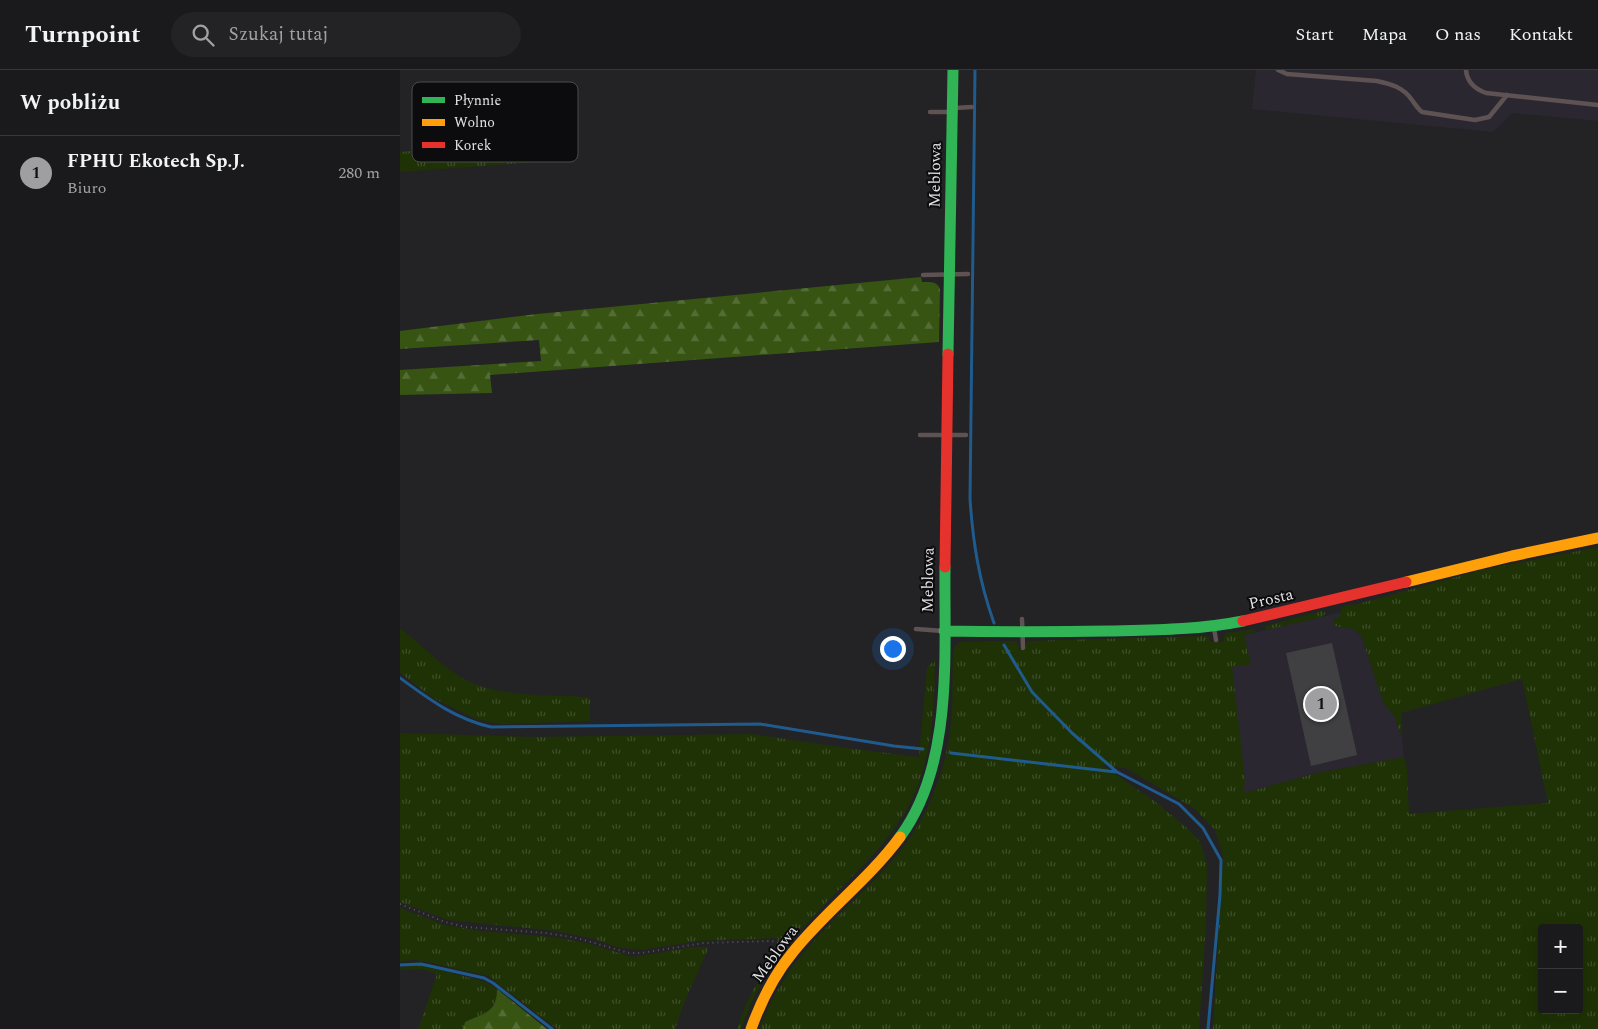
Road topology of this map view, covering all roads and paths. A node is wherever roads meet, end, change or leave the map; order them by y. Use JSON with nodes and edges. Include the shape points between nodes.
{"nodes":[{"id":1,"x":953,"y":70,"type":"edge"},
{"id":2,"x":1278,"y":70,"type":"edge"},
{"id":3,"x":1466,"y":70,"type":"edge"},
{"id":4,"x":1507,"y":95,"type":"junction"},
{"id":5,"x":1598,"y":105,"type":"edge"},
{"id":6,"x":972,"y":107,"type":"dead end"},
{"id":7,"x":953,"y":110,"type":"junction"},
{"id":8,"x":930,"y":112,"type":"dead end"},
{"id":9,"x":949,"y":274,"type":"junction"},
{"id":10,"x":968,"y":274,"type":"dead end"},
{"id":11,"x":924,"y":275,"type":"dead end"},
{"id":12,"x":920,"y":435,"type":"dead end"},
{"id":13,"x":947,"y":436,"type":"junction"},
{"id":14,"x":966,"y":436,"type":"dead end"},
{"id":15,"x":1598,"y":538,"type":"edge"},
{"id":16,"x":1022,"y":619,"type":"dead end"},
{"id":17,"x":1214,"y":627,"type":"junction"},
{"id":18,"x":916,"y":629,"type":"dead end"},
{"id":19,"x":944,"y":631,"type":"junction"},
{"id":20,"x":1022,"y":633,"type":"junction"},
{"id":21,"x":1216,"y":640,"type":"dead end"},
{"id":22,"x":1023,"y":648,"type":"dead end"},
{"id":23,"x":400,"y":904,"type":"edge"},
{"id":24,"x":779,"y":943,"type":"dead end"},
{"id":25,"x":751,"y":1029,"type":"edge"}],
"edges":[{"from":1,"to":7,"type":"street","name":"Meblowa"},
{"from":2,"to":4,"type":"lane","via":[[1286,74],[1390,84],[1406,93],[1422,112],[1475,120],[1489,118]]},
{"from":3,"to":4,"type":"lane","via":[[1477,89]]},
{"from":4,"to":5,"type":"lane"},
{"from":6,"to":7,"type":"lane"},
{"from":7,"to":8,"type":"lane"},
{"from":7,"to":9,"type":"street","name":"Meblowa"},
{"from":9,"to":10,"type":"lane"},
{"from":9,"to":11,"type":"lane"},
{"from":9,"to":13,"type":"street","name":"Meblowa"},
{"from":12,"to":13,"type":"lane"},
{"from":13,"to":14,"type":"lane"},
{"from":13,"to":19,"type":"street","name":"Meblowa"},
{"from":15,"to":17,"type":"street","name":"Prosta"},
{"from":16,"to":20,"type":"lane"},
{"from":17,"to":20,"type":"street","name":"Prosta"},
{"from":17,"to":21,"type":"lane"},
{"from":18,"to":19,"type":"lane"},
{"from":19,"to":20,"type":"street","name":"Prosta"},
{"from":19,"to":25,"type":"street","name":"Meblowa","via":[[939,740],[932,772],[920,802],[904,831],[882,860],[784,963],[764,997]]},
{"from":20,"to":22,"type":"lane"},
{"from":23,"to":24,"type":"path","via":[[466,927],[546,933],[629,953],[704,943]]}]}
